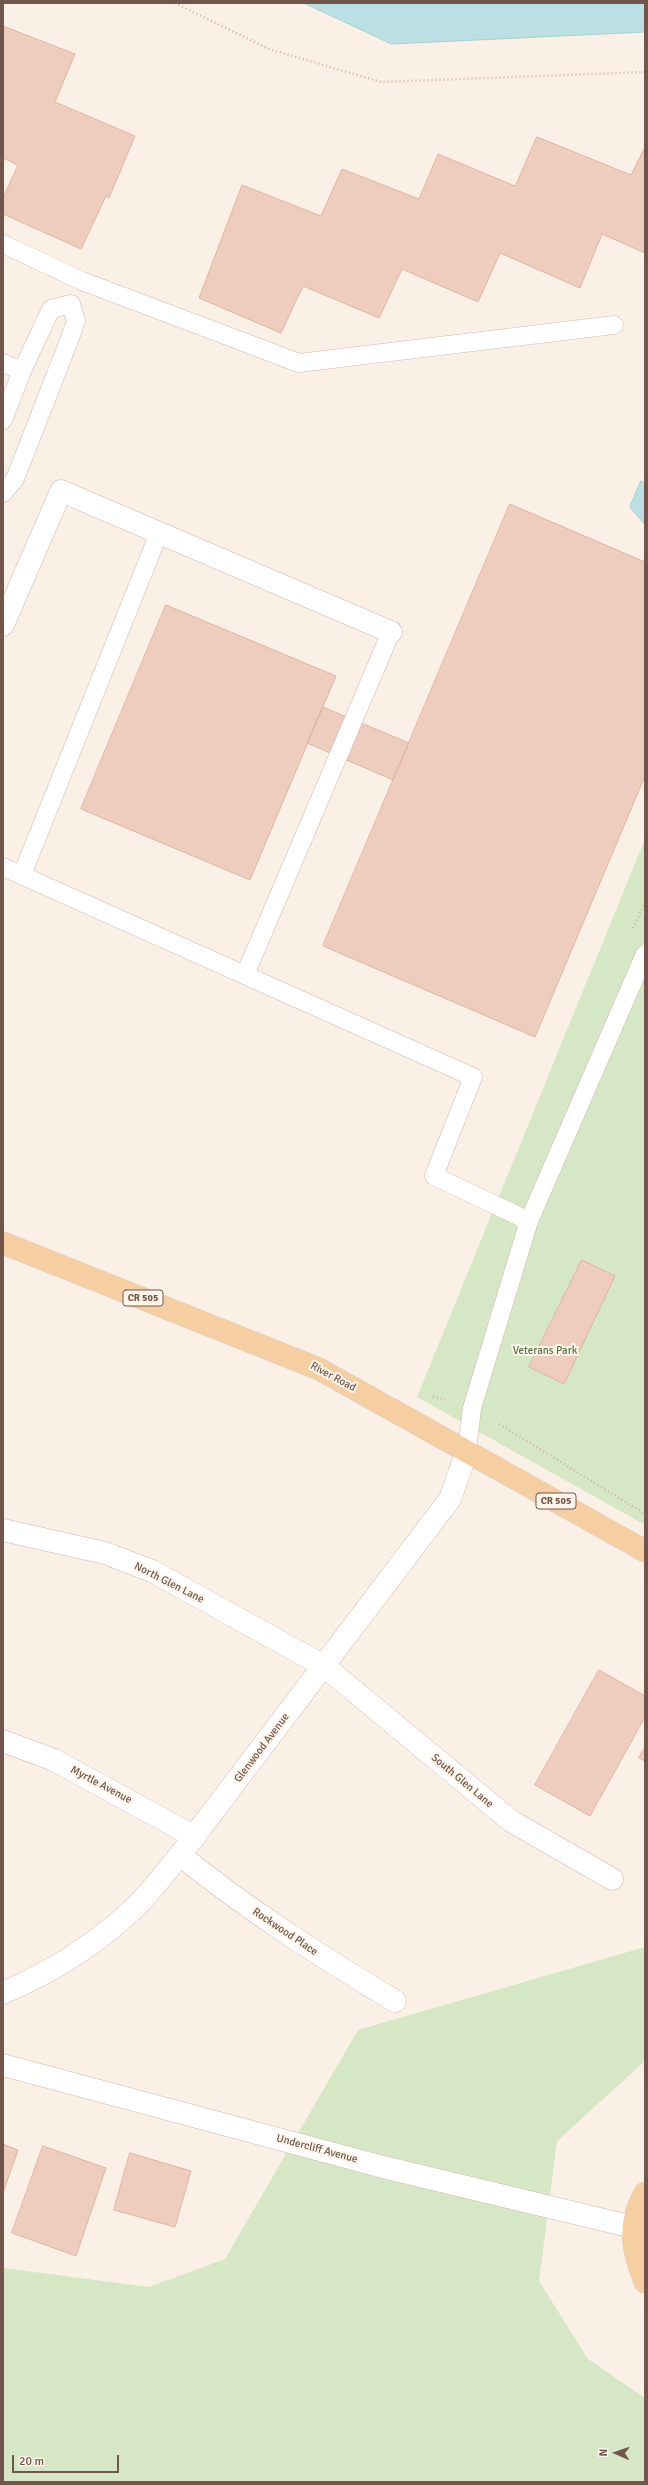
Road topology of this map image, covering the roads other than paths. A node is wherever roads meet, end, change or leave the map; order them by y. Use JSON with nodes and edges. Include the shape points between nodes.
{"nodes":[{"id":1,"x":3,"y":244,"type":"edge"},
{"id":2,"x":82,"y":280,"type":"junction"},
{"id":3,"x":71,"y":304,"type":"junction"},
{"id":4,"x":614,"y":325,"type":"dead end"},
{"id":5,"x":3,"y":363,"type":"edge"},
{"id":6,"x":22,"y":371,"type":"junction"},
{"id":7,"x":3,"y":420,"type":"edge"},
{"id":8,"x":3,"y":493,"type":"edge"},
{"id":9,"x":159,"y":533,"type":"junction"},
{"id":10,"x":3,"y":626,"type":"edge"},
{"id":11,"x":391,"y":632,"type":"joint"},
{"id":12,"x":3,"y":867,"type":"edge"},
{"id":13,"x":22,"y":876,"type":"junction"},
{"id":14,"x":645,"y":954,"type":"edge"},
{"id":15,"x":245,"y":975,"type":"junction"},
{"id":16,"x":529,"y":1221,"type":"junction"},
{"id":17,"x":3,"y":1242,"type":"edge"},
{"id":18,"x":467,"y":1451,"type":"junction"},
{"id":19,"x":3,"y":1530,"type":"edge"},
{"id":20,"x":645,"y":1551,"type":"edge"},
{"id":21,"x":324,"y":1666,"type":"junction"},
{"id":22,"x":3,"y":1741,"type":"edge"},
{"id":23,"x":195,"y":1837,"type":"junction"},
{"id":24,"x":180,"y":1855,"type":"junction"},
{"id":25,"x":612,"y":1879,"type":"dead end"},
{"id":26,"x":3,"y":1993,"type":"edge"},
{"id":27,"x":395,"y":2001,"type":"dead end"},
{"id":28,"x":3,"y":2065,"type":"edge"},
{"id":29,"x":645,"y":2193,"type":"edge"},
{"id":30,"x":633,"y":2227,"type":"junction"},
{"id":31,"x":645,"y":2282,"type":"edge"}],
"edges":[{"from":1,"to":2,"type":"lane"},
{"from":2,"to":3,"type":"lane"},
{"from":2,"to":4,"type":"lane","via":[[299,364]]},
{"from":3,"to":6,"type":"lane","via":[[51,309]]},
{"from":3,"to":8,"type":"lane","via":[[76,321],[74,327],[15,478]]},
{"from":5,"to":6,"type":"lane"},
{"from":6,"to":7,"type":"lane"},
{"from":9,"to":10,"type":"street","via":[[60,491]]},
{"from":9,"to":11,"type":"street"},
{"from":9,"to":13,"type":"lane"},
{"from":11,"to":15,"type":"lane"},
{"from":12,"to":13,"type":"lane"},
{"from":13,"to":15,"type":"lane"},
{"from":14,"to":16,"type":"lane"},
{"from":15,"to":16,"type":"lane","via":[[473,1077],[434,1176]]},
{"from":16,"to":18,"type":"lane","via":[[472,1408]]},
{"from":17,"to":18,"type":"main road","name":"River Road","number":"CR 505","via":[[319,1369]]},
{"from":18,"to":20,"type":"main road","name":"River Road","number":"CR 505"},
{"from":18,"to":21,"type":"street","name":"Glenwood Avenue","via":[[450,1499]]},
{"from":19,"to":21,"type":"street","name":"North Glen Lane","via":[[105,1554],[152,1571]]},
{"from":21,"to":23,"type":"street","name":"Glenwood Avenue"},
{"from":21,"to":25,"type":"street","name":"South Glen Lane","via":[[511,1821]]},
{"from":22,"to":23,"type":"street","name":"Myrtle Avenue","via":[[54,1760]]},
{"from":23,"to":24,"type":"street","name":"Glenwood Avenue"},
{"from":24,"to":26,"type":"street","name":"Glenwood Avenue","via":[[134,1908],[91,1945],[37,1978]]},
{"from":24,"to":27,"type":"street","name":"Rockwood Place","via":[[227,1894],[316,1954]]},
{"from":28,"to":30,"type":"street","name":"Undercliff Avenue","via":[[383,2167]]},
{"from":29,"to":30,"type":"main road","via":[[638,2205]]},
{"from":30,"to":31,"type":"main road","via":[[634,2254]]}]}
